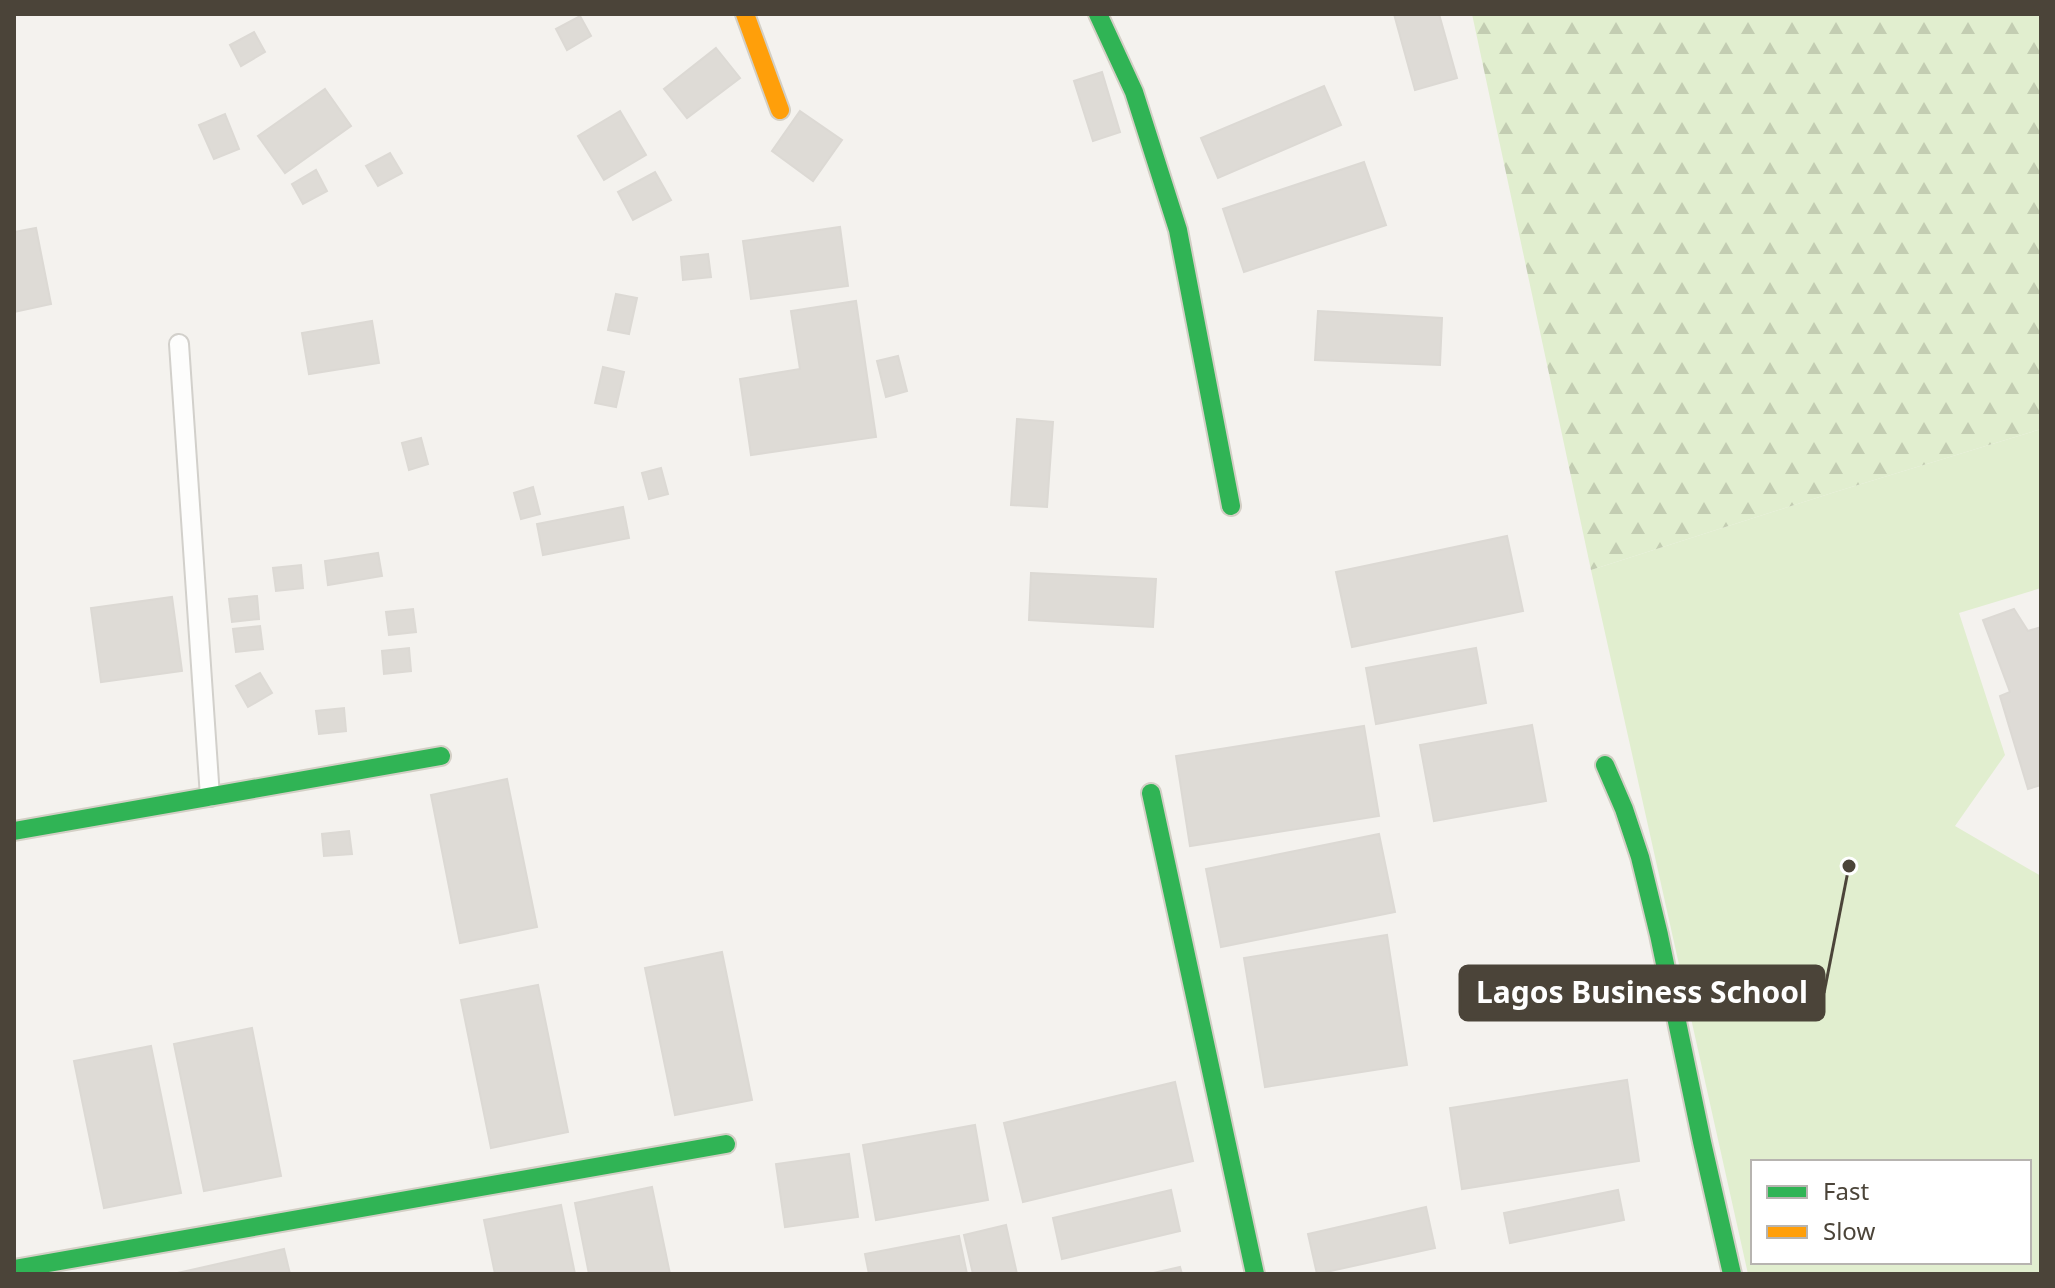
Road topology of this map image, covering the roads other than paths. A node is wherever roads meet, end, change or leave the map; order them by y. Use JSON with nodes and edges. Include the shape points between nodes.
{"nodes":[{"id":1,"x":745,"y":14,"type":"edge"},
{"id":2,"x":1098,"y":14,"type":"edge"},
{"id":3,"x":780,"y":110,"type":"dead end"},
{"id":4,"x":179,"y":344,"type":"dead end"},
{"id":5,"x":1231,"y":506,"type":"dead end"},
{"id":6,"x":441,"y":756,"type":"dead end"},
{"id":7,"x":1605,"y":765,"type":"dead end"},
{"id":8,"x":1151,"y":793,"type":"dead end"},
{"id":9,"x":210,"y":797,"type":"junction"},
{"id":10,"x":14,"y":831,"type":"edge"},
{"id":11,"x":726,"y":1144,"type":"dead end"},
{"id":12,"x":14,"y":1269,"type":"edge"},
{"id":13,"x":1255,"y":1274,"type":"edge"},
{"id":14,"x":1732,"y":1274,"type":"edge"}],
"edges":[{"from":1,"to":3,"type":"street"},
{"from":2,"to":5,"type":"street","via":[[1134,92],[1178,230]]},
{"from":4,"to":9,"type":"lane"},
{"from":6,"to":9,"type":"street"},
{"from":7,"to":14,"type":"street","via":[[1640,857]]},
{"from":8,"to":13,"type":"street"},
{"from":9,"to":10,"type":"street"},
{"from":11,"to":12,"type":"street"}]}
